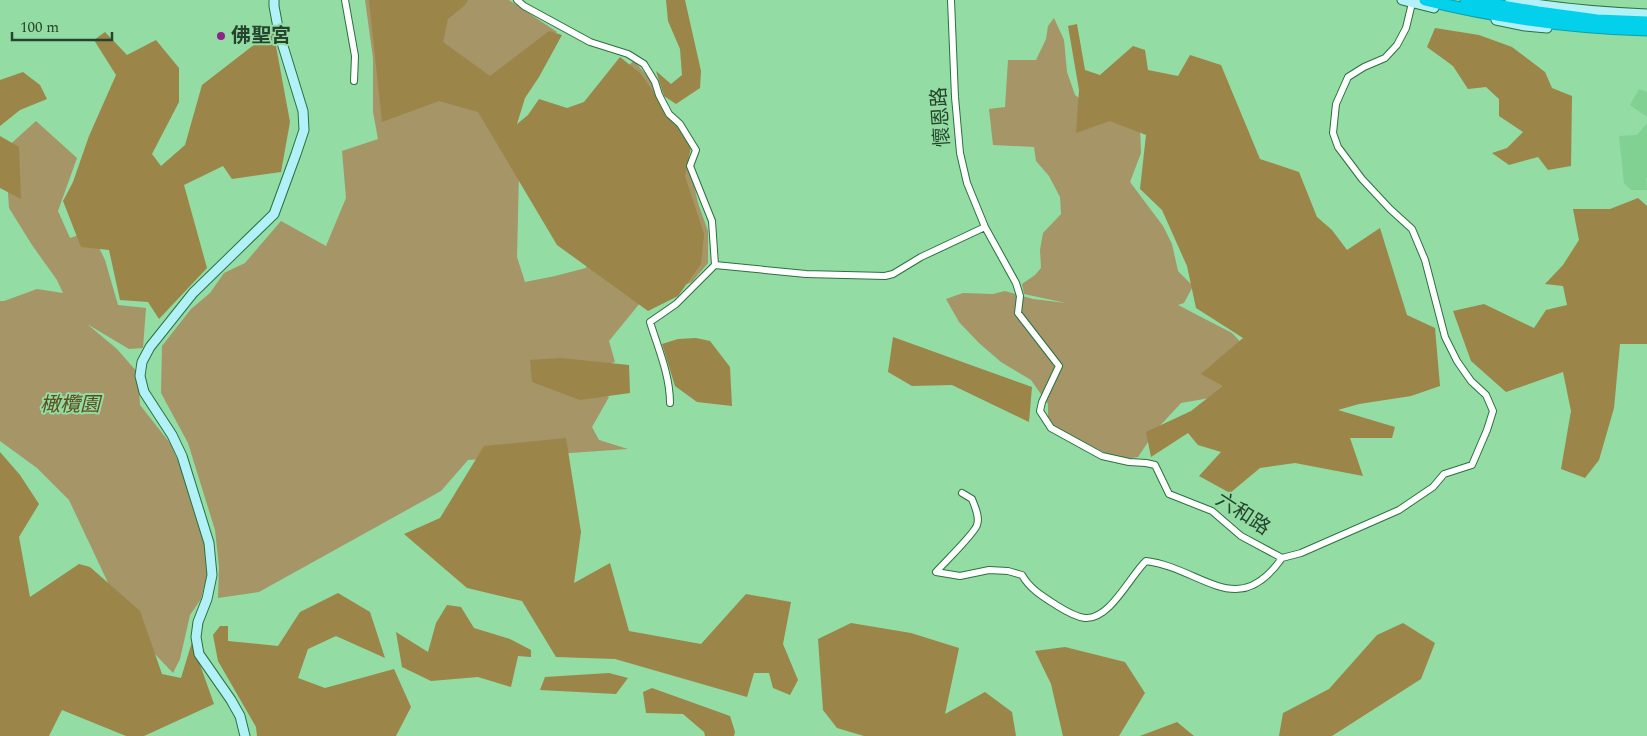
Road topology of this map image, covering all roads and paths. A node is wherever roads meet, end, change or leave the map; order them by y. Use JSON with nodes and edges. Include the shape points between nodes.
{"nodes":[{"id":1,"x":274,"y":0,"type":"edge"},
{"id":2,"x":345,"y":0,"type":"edge"},
{"id":3,"x":517,"y":0,"type":"edge"},
{"id":4,"x":951,"y":0,"type":"edge"},
{"id":5,"x":1402,"y":0,"type":"edge"},
{"id":6,"x":1425,"y":0,"type":"edge"},
{"id":7,"x":1466,"y":0,"type":"edge"},
{"id":8,"x":1510,"y":0,"type":"edge"},
{"id":9,"x":1414,"y":1,"type":"edge"},
{"id":10,"x":1647,"y":14,"type":"edge"},
{"id":11,"x":1647,"y":22,"type":"edge"},
{"id":12,"x":1647,"y":30,"type":"edge"},
{"id":13,"x":1647,"y":34,"type":"edge"},
{"id":14,"x":354,"y":81,"type":"dead end"},
{"id":15,"x":985,"y":227,"type":"junction"},
{"id":16,"x":715,"y":266,"type":"junction"},
{"id":17,"x":670,"y":403,"type":"dead end"},
{"id":18,"x":962,"y":494,"type":"dead end"},
{"id":19,"x":1282,"y":558,"type":"junction"},
{"id":20,"x":245,"y":736,"type":"edge"}],
"edges":[{"from":1,"to":20,"type":"street","via":[[279,33],[303,111],[304,130],[296,154],[274,214],[193,293],[150,346],[142,362],[140,376],[144,392],[182,456],[209,543],[212,575],[198,622],[199,654],[240,716]]},
{"from":2,"to":14,"type":"street","via":[[355,56]]},
{"from":3,"to":16,"type":"street","via":[[590,42],[628,54],[644,64],[669,114],[680,124],[696,150],[690,166],[712,221]]},
{"from":4,"to":15,"type":"street","name":"懷恩路","via":[[960,153],[969,189]]},
{"from":5,"to":9,"type":"street"},
{"from":6,"to":12,"type":"highway","via":[[1536,22],[1597,29]]},
{"from":7,"to":11,"type":"highway","via":[[1597,20]]},
{"from":8,"to":10,"type":"street"},
{"from":9,"to":13,"type":"street","via":[[1525,26]]},
{"from":9,"to":19,"type":"street","name":"六和路","via":[[1397,45],[1385,58],[1348,77],[1336,104],[1333,133],[1338,147],[1362,179],[1412,229],[1445,337],[1472,382],[1486,394],[1493,411],[1472,465],[1444,474],[1432,487],[1399,510],[1301,553]]},
{"from":15,"to":16,"type":"street","via":[[885,276],[806,274]]},
{"from":15,"to":19,"type":"street","name":"六和路","via":[[1016,283],[1020,296],[1018,313],[1059,366],[1040,411],[1051,428],[1102,456],[1155,465],[1169,494],[1212,511],[1241,536]]},
{"from":16,"to":17,"type":"street","via":[[676,304],[650,322],[670,392]]},
{"from":18,"to":19,"type":"street","via":[[972,499],[978,524],[936,572],[960,576],[989,570],[1022,574],[1029,586],[1062,608],[1085,618],[1106,610],[1146,561],[1238,590],[1256,584],[1273,571]]}]}
